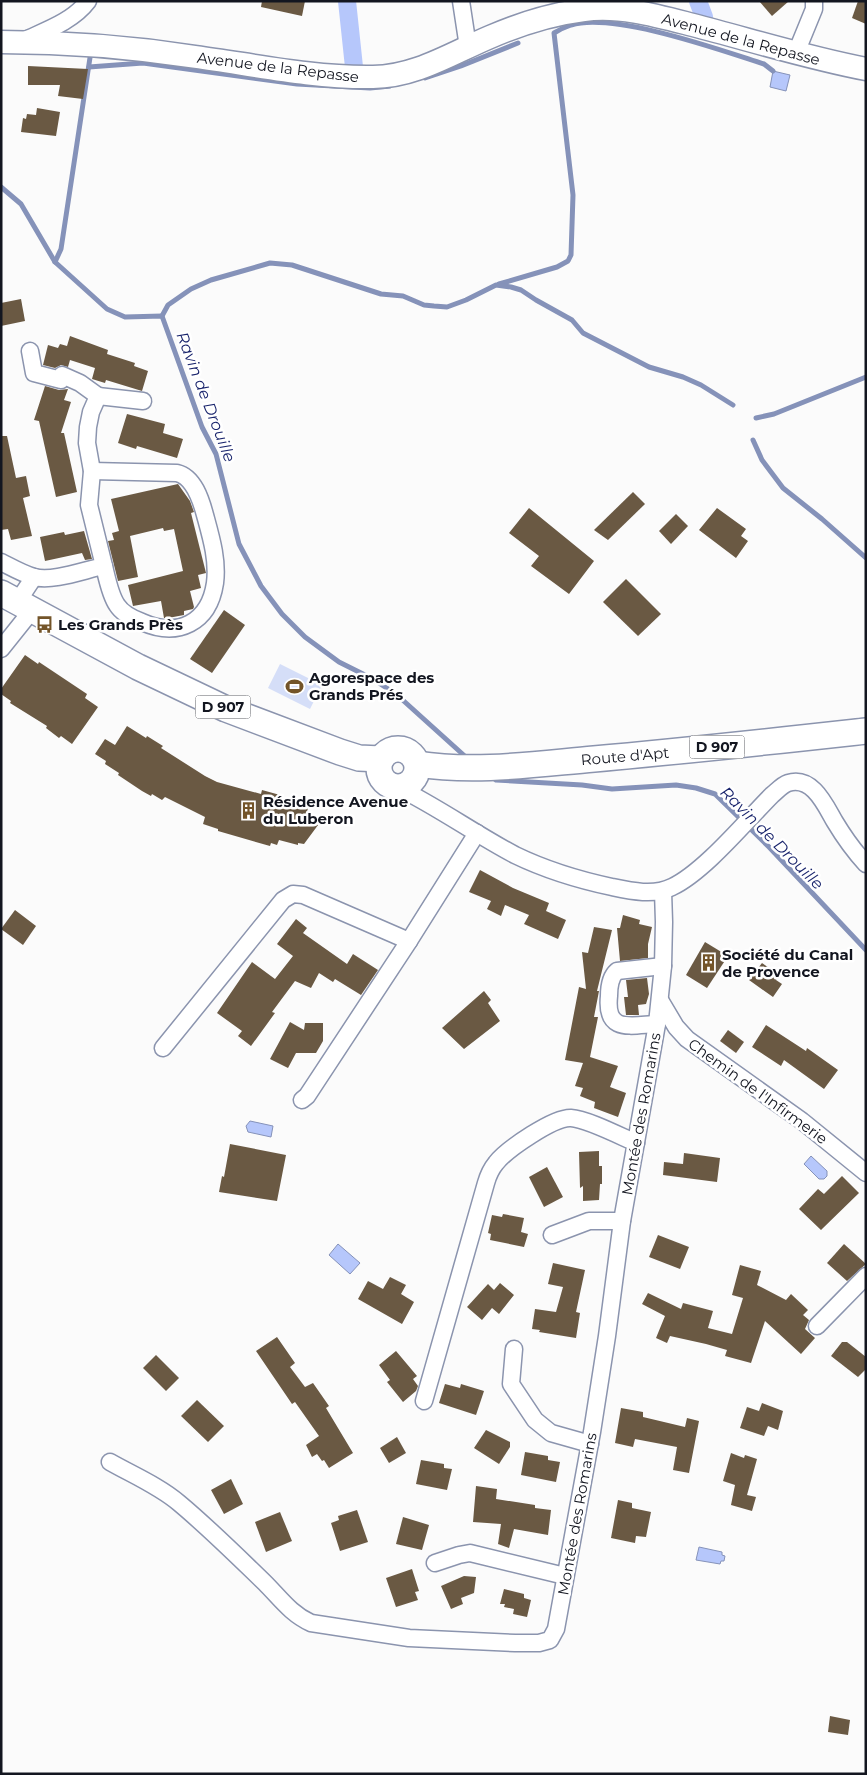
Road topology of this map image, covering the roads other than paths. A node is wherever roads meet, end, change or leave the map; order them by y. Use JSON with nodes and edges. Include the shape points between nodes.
{"nodes":[{"id":1,"x":88,"y":1,"type":"edge"},
{"id":2,"x":461,"y":1,"type":"edge"},
{"id":3,"x":814,"y":1,"type":"edge"},
{"id":4,"x":12,"y":42,"type":"edge"},
{"id":5,"x":468,"y":47,"type":"junction"},
{"id":6,"x":796,"y":53,"type":"junction"},
{"id":7,"x":866,"y":69,"type":"edge"},
{"id":8,"x":30,"y":351,"type":"dead end"},
{"id":9,"x":98,"y":396,"type":"junction"},
{"id":10,"x":142,"y":402,"type":"dead end"},
{"id":11,"x":92,"y":471,"type":"junction"},
{"id":12,"x":1,"y":562,"type":"edge"},
{"id":13,"x":104,"y":566,"type":"junction"},
{"id":14,"x":34,"y":577,"type":"junction"},
{"id":15,"x":17,"y":601,"type":"edge"},
{"id":16,"x":1,"y":648,"type":"edge"},
{"id":17,"x":866,"y":731,"type":"edge"},
{"id":18,"x":397,"y":775,"type":"junction"},
{"id":19,"x":477,"y":833,"type":"junction"},
{"id":20,"x":866,"y":864,"type":"edge"},
{"id":21,"x":663,"y":891,"type":"junction"},
{"id":22,"x":409,"y":941,"type":"junction"},
{"id":23,"x":663,"y":966,"type":"junction"},
{"id":24,"x":660,"y":1000,"type":"junction"},
{"id":25,"x":658,"y":1024,"type":"junction"},
{"id":26,"x":163,"y":1048,"type":"dead end"},
{"id":27,"x":302,"y":1100,"type":"dead end"},
{"id":28,"x":636,"y":1143,"type":"junction"},
{"id":29,"x":866,"y":1173,"type":"edge"},
{"id":30,"x":622,"y":1221,"type":"junction"},
{"id":31,"x":552,"y":1235,"type":"dead end"},
{"id":32,"x":866,"y":1276,"type":"edge"},
{"id":33,"x":817,"y":1326,"type":"dead end"},
{"id":34,"x":514,"y":1349,"type":"dead end"},
{"id":35,"x":424,"y":1400,"type":"dead end"},
{"id":36,"x":590,"y":1444,"type":"junction"},
{"id":37,"x":110,"y":1462,"type":"dead end"},
{"id":38,"x":434,"y":1564,"type":"dead end"},
{"id":39,"x":565,"y":1576,"type":"junction"}],
"edges":[{"from":1,"to":4,"type":"street","via":[[69,18]]},
{"from":2,"to":5,"type":"street"},
{"from":3,"to":6,"type":"street","via":[[814,10]]},
{"from":4,"to":5,"type":"street","name":"Avenue de la Repasse","via":[[106,46],[369,77],[402,73]]},
{"from":5,"to":6,"type":"street","name":"Avenue de la Repasse","via":[[535,19],[605,8],[667,19]]},
{"from":6,"to":7,"type":"street","name":"Avenue de la Repasse"},
{"from":8,"to":9,"type":"street","via":[[34,373],[61,380],[62,375]]},
{"from":9,"to":10,"type":"street"},
{"from":9,"to":11,"type":"street","via":[[89,419],[87,437]]},
{"from":11,"to":13,"type":"street","via":[[90,508]]},
{"from":11,"to":13,"type":"street","via":[[177,473],[186,477],[202,505],[216,563],[215,584],[206,608],[197,619],[182,628],[165,629],[138,620],[120,608]]},
{"from":12,"to":14,"type":"street"},
{"from":13,"to":14,"type":"street","via":[[55,577]]},
{"from":14,"to":15,"type":"street"},
{"from":15,"to":16,"type":"street"},
{"from":15,"to":18,"type":"main road","number":"D 907","via":[[138,667],[226,709]]},
{"from":17,"to":18,"type":"main road","name":"Route d'Apt","number":"D 907","via":[[672,752]]},
{"from":18,"to":19,"type":"street"},
{"from":19,"to":21,"type":"street","via":[[516,855],[570,877],[629,890]]},
{"from":19,"to":22,"type":"street"},
{"from":20,"to":21,"type":"street","via":[[851,847],[822,798],[805,784],[788,783],[772,795],[717,852],[682,881]]},
{"from":21,"to":23,"type":"street","name":"Montée des Romarins"},
{"from":22,"to":26,"type":"street","via":[[303,895],[289,895]]},
{"from":22,"to":27,"type":"street"},
{"from":23,"to":24,"type":"street","name":"Montée des Romarins"},
{"from":23,"to":25,"type":"street","via":[[616,971],[608,1008],[611,1017],[621,1025]]},
{"from":24,"to":25,"type":"street","name":"Montée des Romarins"},
{"from":24,"to":29,"type":"street","name":"Chemin de l'Infirmerie","via":[[687,1039],[802,1121]]},
{"from":25,"to":28,"type":"street","name":"Montée des Romarins"},
{"from":28,"to":30,"type":"street","name":"Montée des Romarins"},
{"from":28,"to":35,"type":"street","via":[[576,1119],[564,1118],[508,1150],[495,1164],[486,1184]]},
{"from":30,"to":31,"type":"street","via":[[590,1221]]},
{"from":30,"to":36,"type":"street","name":"Montée des Romarins"},
{"from":32,"to":33,"type":"street"},
{"from":34,"to":36,"type":"street","via":[[512,1384],[535,1420],[551,1433]]},
{"from":36,"to":39,"type":"street","name":"Montée des Romarins"},
{"from":37,"to":39,"type":"street","name":"Montée des Romarins","via":[[178,1501],[290,1610],[311,1623],[409,1638],[545,1642],[550,1640],[556,1629]]},
{"from":38,"to":39,"type":"street","via":[[470,1553]]}]}
